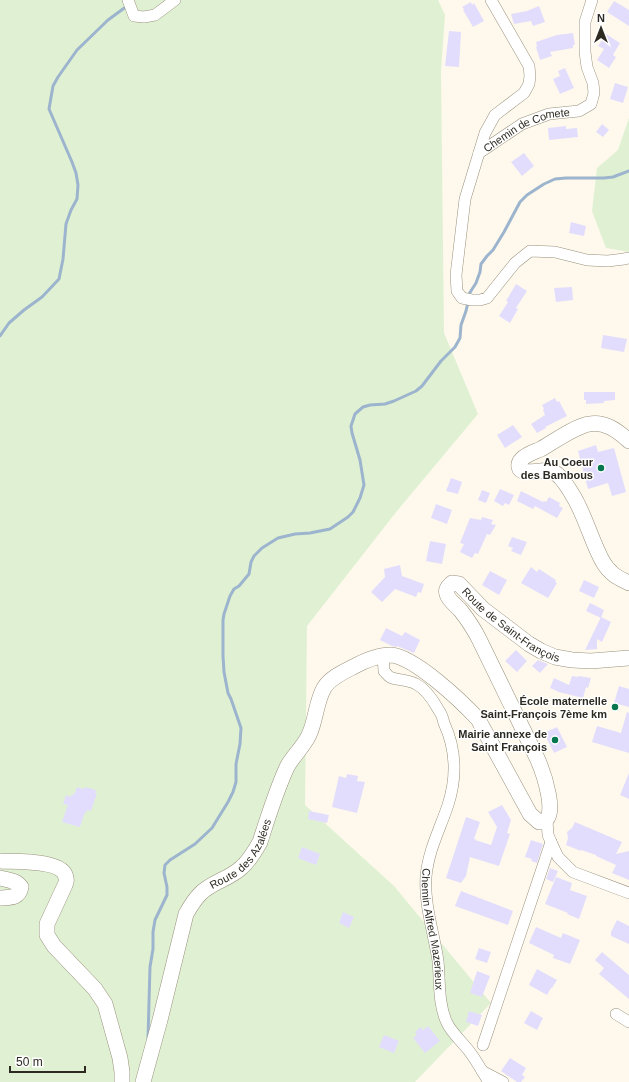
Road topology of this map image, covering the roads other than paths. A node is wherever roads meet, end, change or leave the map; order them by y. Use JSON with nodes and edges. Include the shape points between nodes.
{"nodes":[{"id":1,"x":128,"y":0,"type":"edge"},
{"id":2,"x":175,"y":0,"type":"edge"},
{"id":3,"x":491,"y":0,"type":"edge"},
{"id":4,"x":592,"y":0,"type":"edge"},
{"id":5,"x":478,"y":154,"type":"junction"},
{"id":6,"x":629,"y":258,"type":"edge"},
{"id":7,"x":629,"y":441,"type":"edge"},
{"id":8,"x":629,"y":583,"type":"edge"},
{"id":9,"x":383,"y":656,"type":"junction"},
{"id":10,"x":629,"y":658,"type":"edge"},
{"id":11,"x":547,"y":820,"type":"junction"},
{"id":12,"x":551,"y":842,"type":"junction"},
{"id":13,"x":0,"y":861,"type":"edge"},
{"id":14,"x":0,"y":878,"type":"edge"},
{"id":15,"x":629,"y":893,"type":"edge"},
{"id":16,"x":0,"y":898,"type":"edge"},
{"id":17,"x":616,"y":1014,"type":"dead end"},
{"id":18,"x":629,"y":1022,"type":"edge"},
{"id":19,"x":483,"y":1045,"type":"dead end"},
{"id":20,"x":482,"y":1071,"type":"junction"},
{"id":21,"x":122,"y":1082,"type":"edge"},
{"id":22,"x":143,"y":1082,"type":"edge"},
{"id":23,"x":489,"y":1082,"type":"edge"},
{"id":24,"x":503,"y":1082,"type":"edge"}],
"edges":[{"from":1,"to":2,"type":"street","via":[[134,16],[144,18],[155,15]]},
{"from":3,"to":5,"type":"street","via":[[529,66],[530,76],[524,93],[495,115]]},
{"from":4,"to":5,"type":"street","name":"Chemin de Comete","via":[[585,22],[585,52],[594,93],[591,104],[579,111],[549,114],[522,124]]},
{"from":5,"to":6,"type":"street","name":"Chemin de Comete","via":[[465,199],[456,275],[457,291],[467,299],[488,298],[515,263],[530,251],[555,252],[587,260]]},
{"from":7,"to":8,"type":"main road","via":[[611,427],[589,424],[529,454],[518,465],[524,472],[543,470],[557,474],[576,500],[603,562],[611,572]]},
{"from":9,"to":11,"type":"main road","via":[[391,655],[413,663],[466,706],[478,719],[530,814],[539,822]]},
{"from":9,"to":20,"type":"street","name":"Chemin Alfred Mazerieux","via":[[384,671],[391,678],[416,684],[428,694],[439,710],[453,747],[455,762],[452,790],[429,857],[426,896],[438,962],[439,991],[444,1016],[447,1024]]},
{"from":9,"to":22,"type":"main road","name":"Route des Azalées","via":[[342,673],[325,687],[311,731],[288,767],[254,853],[234,874],[201,892],[186,914]]},
{"from":10,"to":11,"type":"main road","name":"Route de Saint-François","via":[[592,661],[555,657],[523,640],[483,609],[459,584],[452,583],[447,588],[447,596],[471,624],[479,639],[537,758],[548,790]]},
{"from":11,"to":12,"type":"street"},
{"from":12,"to":15,"type":"street","via":[[558,857],[574,872]]},
{"from":12,"to":19,"type":"street"},
{"from":13,"to":21,"type":"main road","via":[[34,862],[63,871],[65,885],[47,924],[47,935],[105,1004],[120,1058]]},
{"from":14,"to":16,"type":"main road","via":[[18,882],[21,887],[18,895]]},
{"from":17,"to":18,"type":"street"},
{"from":20,"to":23,"type":"street","name":"Chemin Alfred Mazerieux"},
{"from":20,"to":24,"type":"street"}]}
